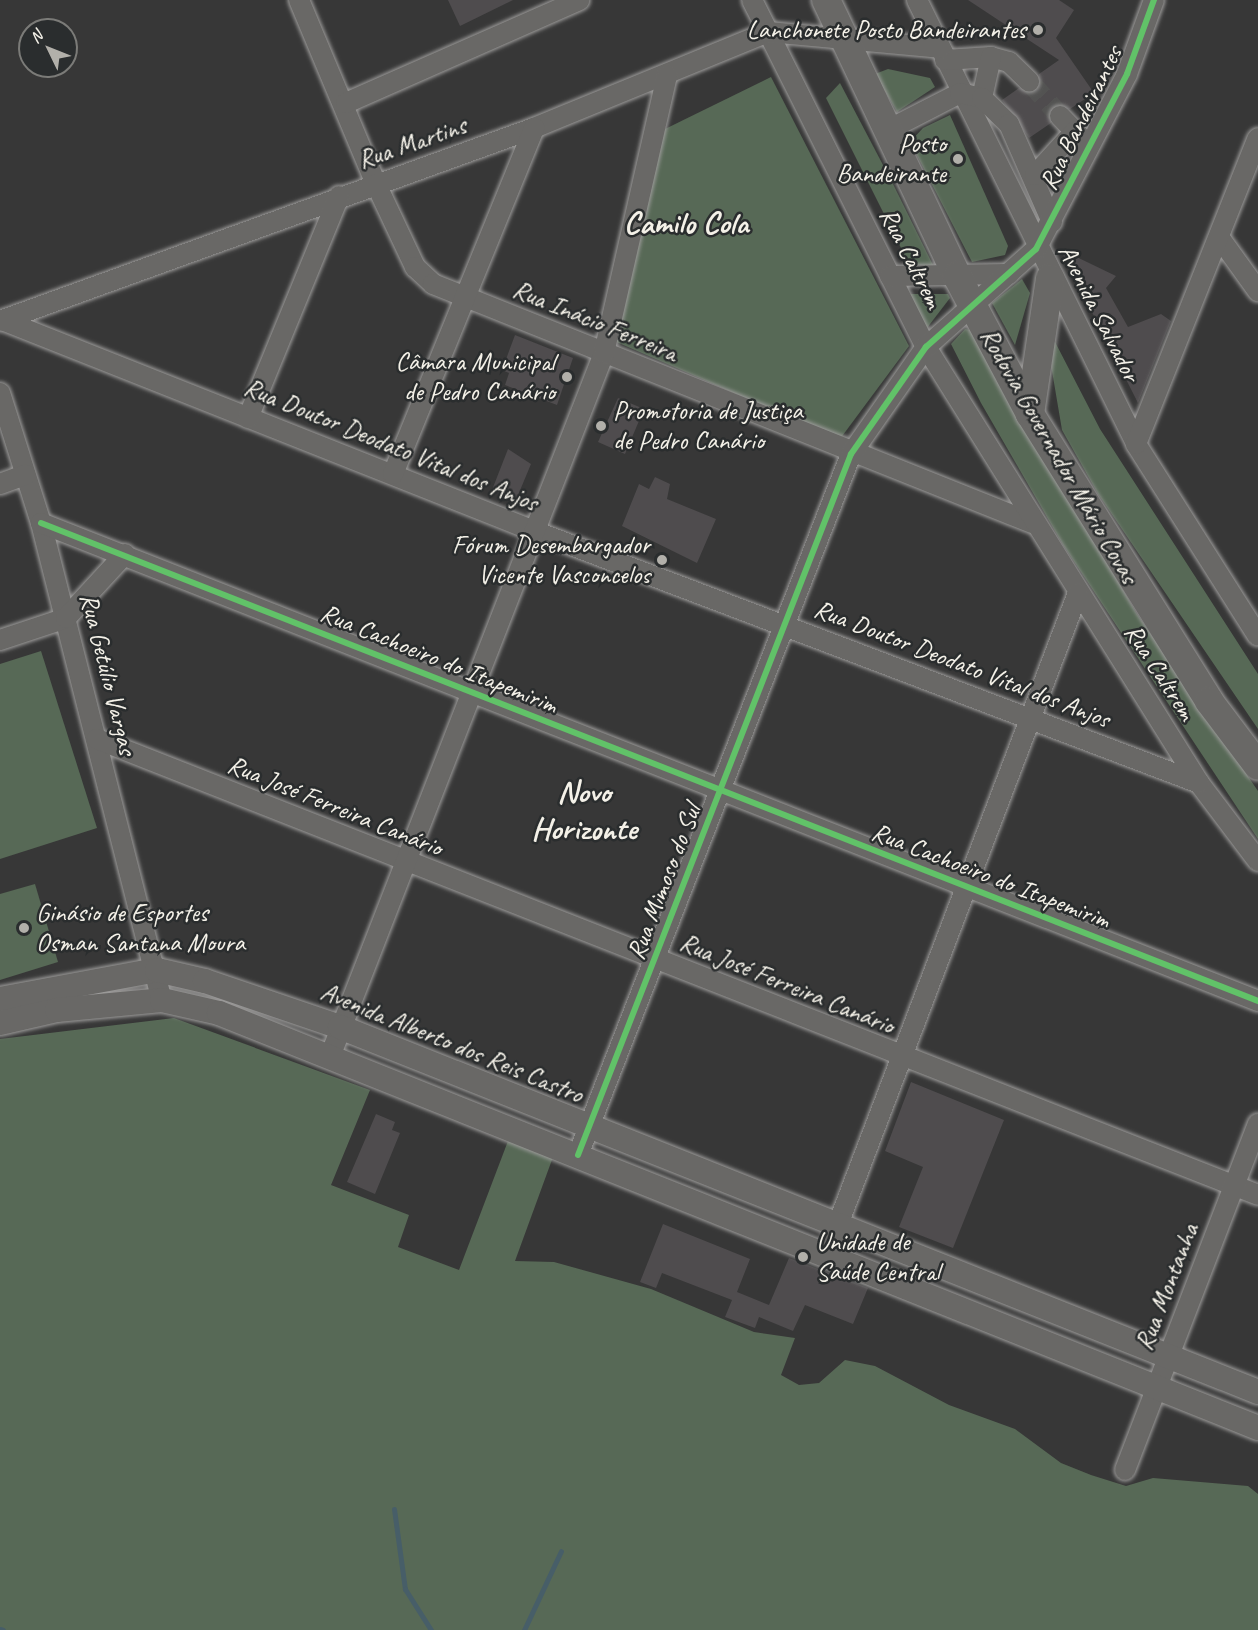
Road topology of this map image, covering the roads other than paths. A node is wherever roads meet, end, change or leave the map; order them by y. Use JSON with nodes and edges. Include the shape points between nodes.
{"nodes":[{"id":1,"x":299,"y":0,"type":"edge"},
{"id":2,"x":579,"y":0,"type":"edge"},
{"id":3,"x":752,"y":0,"type":"edge"},
{"id":4,"x":826,"y":0,"type":"edge"},
{"id":5,"x":917,"y":0,"type":"edge"},
{"id":6,"x":1154,"y":0,"type":"edge"},
{"id":7,"x":768,"y":32,"type":"junction"},
{"id":8,"x":842,"y":36,"type":"junction"},
{"id":9,"x":942,"y":54,"type":"junction"},
{"id":10,"x":991,"y":57,"type":"junction"},
{"id":11,"x":667,"y":75,"type":"junction"},
{"id":12,"x":1029,"y":81,"type":"tunnel mouth"},
{"id":13,"x":960,"y":93,"type":"junction"},
{"id":14,"x":982,"y":98,"type":"junction"},
{"id":15,"x":346,"y":103,"type":"junction"},
{"id":16,"x":1060,"y":116,"type":"tunnel mouth"},
{"id":17,"x":534,"y":128,"type":"junction"},
{"id":18,"x":886,"y":130,"type":"junction"},
{"id":19,"x":1075,"y":131,"type":"junction"},
{"id":20,"x":1258,"y":138,"type":"edge"},
{"id":21,"x":1090,"y":147,"type":"junction"},
{"id":22,"x":1035,"y":175,"type":"junction"},
{"id":23,"x":376,"y":184,"type":"junction"},
{"id":24,"x":339,"y":196,"type":"junction"},
{"id":25,"x":1052,"y":222,"type":"junction"},
{"id":26,"x":1219,"y":237,"type":"junction"},
{"id":27,"x":1036,"y":249,"type":"junction"},
{"id":28,"x":1009,"y":274,"type":"junction"},
{"id":29,"x":890,"y":276,"type":"junction"},
{"id":30,"x":957,"y":276,"type":"junction"},
{"id":31,"x":1050,"y":278,"type":"junction"},
{"id":32,"x":1258,"y":291,"type":"edge"},
{"id":33,"x":464,"y":298,"type":"junction"},
{"id":34,"x":972,"y":305,"type":"junction"},
{"id":35,"x":1,"y":320,"type":"edge"},
{"id":36,"x":926,"y":347,"type":"junction"},
{"id":37,"x":604,"y":353,"type":"junction"},
{"id":38,"x":0,"y":393,"type":"edge"},
{"id":39,"x":1030,"y":414,"type":"junction"},
{"id":40,"x":248,"y":418,"type":"junction"},
{"id":41,"x":1136,"y":444,"type":"junction"},
{"id":42,"x":851,"y":454,"type":"junction"},
{"id":43,"x":393,"y":474,"type":"junction"},
{"id":44,"x":25,"y":475,"type":"junction"},
{"id":45,"x":0,"y":484,"type":"edge"},
{"id":46,"x":41,"y":523,"type":"junction"},
{"id":47,"x":1032,"y":523,"type":"junction"},
{"id":48,"x":534,"y":531,"type":"junction"},
{"id":49,"x":124,"y":554,"type":"junction"},
{"id":50,"x":1078,"y":593,"type":"junction"},
{"id":51,"x":66,"y":618,"type":"junction"},
{"id":52,"x":784,"y":625,"type":"junction"},
{"id":53,"x":1258,"y":636,"type":"edge"},
{"id":54,"x":0,"y":640,"type":"edge"},
{"id":55,"x":471,"y":693,"type":"junction"},
{"id":56,"x":1033,"y":721,"type":"junction"},
{"id":57,"x":97,"y":739,"type":"junction"},
{"id":58,"x":1258,"y":766,"type":"edge"},
{"id":59,"x":1199,"y":783,"type":"junction"},
{"id":60,"x":719,"y":793,"type":"junction"},
{"id":61,"x":1258,"y":861,"type":"edge"},
{"id":62,"x":404,"y":864,"type":"junction"},
{"id":63,"x":969,"y":888,"type":"junction"},
{"id":64,"x":656,"y":961,"type":"junction"},
{"id":65,"x":158,"y":970,"type":"junction"},
{"id":66,"x":0,"y":999,"type":"edge"},
{"id":67,"x":162,"y":1000,"type":"junction"},
{"id":68,"x":1258,"y":1001,"type":"edge"},
{"id":69,"x":0,"y":1023,"type":"edge"},
{"id":70,"x":340,"y":1027,"type":"junction"},
{"id":71,"x":331,"y":1054,"type":"junction"},
{"id":72,"x":901,"y":1059,"type":"junction"},
{"id":73,"x":1258,"y":1124,"type":"edge"},
{"id":74,"x":589,"y":1128,"type":"junction"},
{"id":75,"x":578,"y":1155,"type":"junction"},
{"id":76,"x":1235,"y":1186,"type":"junction"},
{"id":77,"x":1258,"y":1195,"type":"edge"},
{"id":78,"x":837,"y":1226,"type":"junction"},
{"id":79,"x":826,"y":1256,"type":"junction"},
{"id":80,"x":1168,"y":1357,"type":"junction"},
{"id":81,"x":1156,"y":1387,"type":"junction"},
{"id":82,"x":1258,"y":1392,"type":"edge"},
{"id":83,"x":1258,"y":1428,"type":"edge"},
{"id":84,"x":1125,"y":1470,"type":"dead end"}],
"edges":[{"from":1,"to":15,"type":"street","name":"Rua Inácio Ferreira"},
{"from":2,"to":15,"type":"street"},
{"from":3,"to":7,"type":"street","name":"Rua Caltrem"},
{"from":4,"to":8,"type":"highway","name":"Rodovia Governador Mário Covas"},
{"from":5,"to":9,"type":"street","name":"Avenida Salvador"},
{"from":6,"to":21,"type":"street","name":"Rua Bandeirantes","via":[[1127,74]]},
{"from":7,"to":8,"type":"street","name":"Rua Martins"},
{"from":7,"to":11,"type":"street","name":"Rua Martins"},
{"from":7,"to":29,"type":"street","name":"Rua Caltrem"},
{"from":8,"to":9,"type":"street","name":"Rua Martins"},
{"from":8,"to":18,"type":"highway","name":"Rodovia Governador Mário Covas"},
{"from":9,"to":10,"type":"street","name":"Rua Martins"},
{"from":9,"to":13,"type":"street","name":"Avenida Salvador"},
{"from":10,"to":12,"type":"street","via":[[1009,62]]},
{"from":10,"to":14,"type":"street"},
{"from":11,"to":17,"type":"street","name":"Rua Martins"},
{"from":11,"to":37,"type":"street"},
{"from":13,"to":14,"type":"street"},
{"from":13,"to":18,"type":"street"},
{"from":13,"to":27,"type":"street","name":"Avenida Salvador"},
{"from":14,"to":22,"type":"street","via":[[1009,124]]},
{"from":15,"to":23,"type":"street","name":"Rua Inácio Ferreira"},
{"from":16,"to":19,"type":"street"},
{"from":17,"to":23,"type":"street","name":"Rua Martins"},
{"from":17,"to":33,"type":"street"},
{"from":18,"to":30,"type":"highway","name":"Rodovia Governador Mário Covas"},
{"from":19,"to":21,"type":"street"},
{"from":19,"to":22,"type":"street"},
{"from":20,"to":26,"type":"street"},
{"from":21,"to":25,"type":"street","name":"Rua Bandeirantes"},
{"from":22,"to":25,"type":"street"},
{"from":23,"to":24,"type":"street","name":"Rua Martins"},
{"from":23,"to":33,"type":"street","name":"Rua Inácio Ferreira","via":[[416,267],[433,284]]},
{"from":24,"to":35,"type":"street","name":"Rua Martins"},
{"from":24,"to":40,"type":"street"},
{"from":25,"to":27,"type":"street","name":"Rua Bandeirantes"},
{"from":26,"to":32,"type":"street"},
{"from":26,"to":41,"type":"street"},
{"from":27,"to":28,"type":"street","name":"Rua Bandeirantes"},
{"from":27,"to":31,"type":"street","name":"Avenida Salvador"},
{"from":28,"to":30,"type":"street"},
{"from":28,"to":34,"type":"street","name":"Rua Bandeirantes"},
{"from":29,"to":30,"type":"street"},
{"from":29,"to":36,"type":"street","name":"Rua Caltrem"},
{"from":30,"to":34,"type":"highway","name":"Rodovia Governador Mário Covas"},
{"from":31,"to":39,"type":"highway"},
{"from":31,"to":41,"type":"street","name":"Avenida Salvador"},
{"from":33,"to":37,"type":"street","name":"Rua Inácio Ferreira"},
{"from":33,"to":43,"type":"street"},
{"from":34,"to":36,"type":"street","name":"Rua Bandeirantes"},
{"from":34,"to":39,"type":"highway","name":"Rodovia Governador Mário Covas"},
{"from":35,"to":40,"type":"street","name":"Rua Doutor Deodato Vital dos Anjos"},
{"from":36,"to":42,"type":"street","name":"Rua Mimoso do Sul"},
{"from":36,"to":47,"type":"street","name":"Rua Caltrem"},
{"from":37,"to":42,"type":"street","name":"Rua Inácio Ferreira"},
{"from":37,"to":48,"type":"street"},
{"from":38,"to":44,"type":"street","name":"Rua Getúlio Vargas"},
{"from":39,"to":58,"type":"highway","name":"Rodovia Governador Mário Covas","via":[[1209,701]]},
{"from":40,"to":43,"type":"street","name":"Rua Doutor Deodato Vital dos Anjos"},
{"from":41,"to":53,"type":"street","name":"Avenida Salvador"},
{"from":42,"to":47,"type":"street","name":"Rua Inácio Ferreira"},
{"from":42,"to":52,"type":"street","name":"Rua Mimoso do Sul"},
{"from":43,"to":48,"type":"street","name":"Rua Doutor Deodato Vital dos Anjos"},
{"from":44,"to":45,"type":"street"},
{"from":44,"to":46,"type":"street","name":"Rua Getúlio Vargas"},
{"from":46,"to":49,"type":"street","name":"Rua Cachoeiro do Itapemirim"},
{"from":46,"to":51,"type":"street","name":"Rua Getúlio Vargas"},
{"from":47,"to":50,"type":"street","name":"Rua Caltrem"},
{"from":48,"to":52,"type":"street","name":"Rua Doutor Deodato Vital dos Anjos"},
{"from":48,"to":55,"type":"street"},
{"from":49,"to":51,"type":"street"},
{"from":49,"to":55,"type":"street","name":"Rua Cachoeiro do Itapemirim"},
{"from":50,"to":56,"type":"street"},
{"from":50,"to":59,"type":"street","name":"Rua Caltrem"},
{"from":51,"to":54,"type":"street"},
{"from":51,"to":57,"type":"street","name":"Rua Getúlio Vargas"},
{"from":52,"to":56,"type":"street","name":"Rua Doutor Deodato Vital dos Anjos"},
{"from":52,"to":60,"type":"street","name":"Rua Mimoso do Sul"},
{"from":55,"to":60,"type":"street","name":"Rua Cachoeiro do Itapemirim"},
{"from":55,"to":62,"type":"street"},
{"from":56,"to":59,"type":"street","name":"Rua Doutor Deodato Vital dos Anjos"},
{"from":56,"to":63,"type":"street"},
{"from":57,"to":62,"type":"street","name":"Rua José Ferreira Canário"},
{"from":57,"to":65,"type":"street","name":"Rua Getúlio Vargas"},
{"from":59,"to":61,"type":"street","name":"Rua Caltrem"},
{"from":60,"to":63,"type":"street","name":"Rua Cachoeiro do Itapemirim"},
{"from":60,"to":64,"type":"street","name":"Rua Mimoso do Sul"},
{"from":62,"to":64,"type":"street","name":"Rua José Ferreira Canário"},
{"from":62,"to":70,"type":"street"},
{"from":63,"to":68,"type":"street","name":"Rua Cachoeiro do Itapemirim"},
{"from":63,"to":72,"type":"street"},
{"from":64,"to":72,"type":"street","name":"Rua José Ferreira Canário"},
{"from":64,"to":74,"type":"street","name":"Rua Mimoso do Sul"},
{"from":65,"to":66,"type":"main road"},
{"from":65,"to":67,"type":"street","name":"Rua Getúlio Vargas"},
{"from":65,"to":70,"type":"main road","name":"Avenida Alberto dos Reis Castro","via":[[205,981]]},
{"from":67,"to":69,"type":"main road","via":[[57,1010]]},
{"from":67,"to":71,"type":"main road","via":[[219,1013]]},
{"from":70,"to":71,"type":"street"},
{"from":70,"to":74,"type":"main road","name":"Avenida Alberto dos Reis Castro"},
{"from":71,"to":75,"type":"main road"},
{"from":72,"to":76,"type":"street","name":"Rua José Ferreira Canário"},
{"from":72,"to":78,"type":"street"},
{"from":73,"to":76,"type":"street","name":"Rua Montanha"},
{"from":74,"to":75,"type":"street","name":"Rua Mimoso do Sul"},
{"from":74,"to":78,"type":"main road","name":"Avenida Alberto dos Reis Castro"},
{"from":75,"to":79,"type":"main road"},
{"from":76,"to":77,"type":"street","name":"Rua José Ferreira Canário"},
{"from":76,"to":80,"type":"street","name":"Rua Montanha"},
{"from":78,"to":79,"type":"street"},
{"from":78,"to":80,"type":"main road","name":"Avenida Alberto dos Reis Castro"},
{"from":79,"to":81,"type":"main road"},
{"from":80,"to":81,"type":"street","name":"Rua Montanha"},
{"from":80,"to":82,"type":"main road","name":"Avenida Alberto dos Reis Castro"},
{"from":81,"to":83,"type":"main road"},
{"from":81,"to":84,"type":"street","name":"Rua Montanha"}]}
